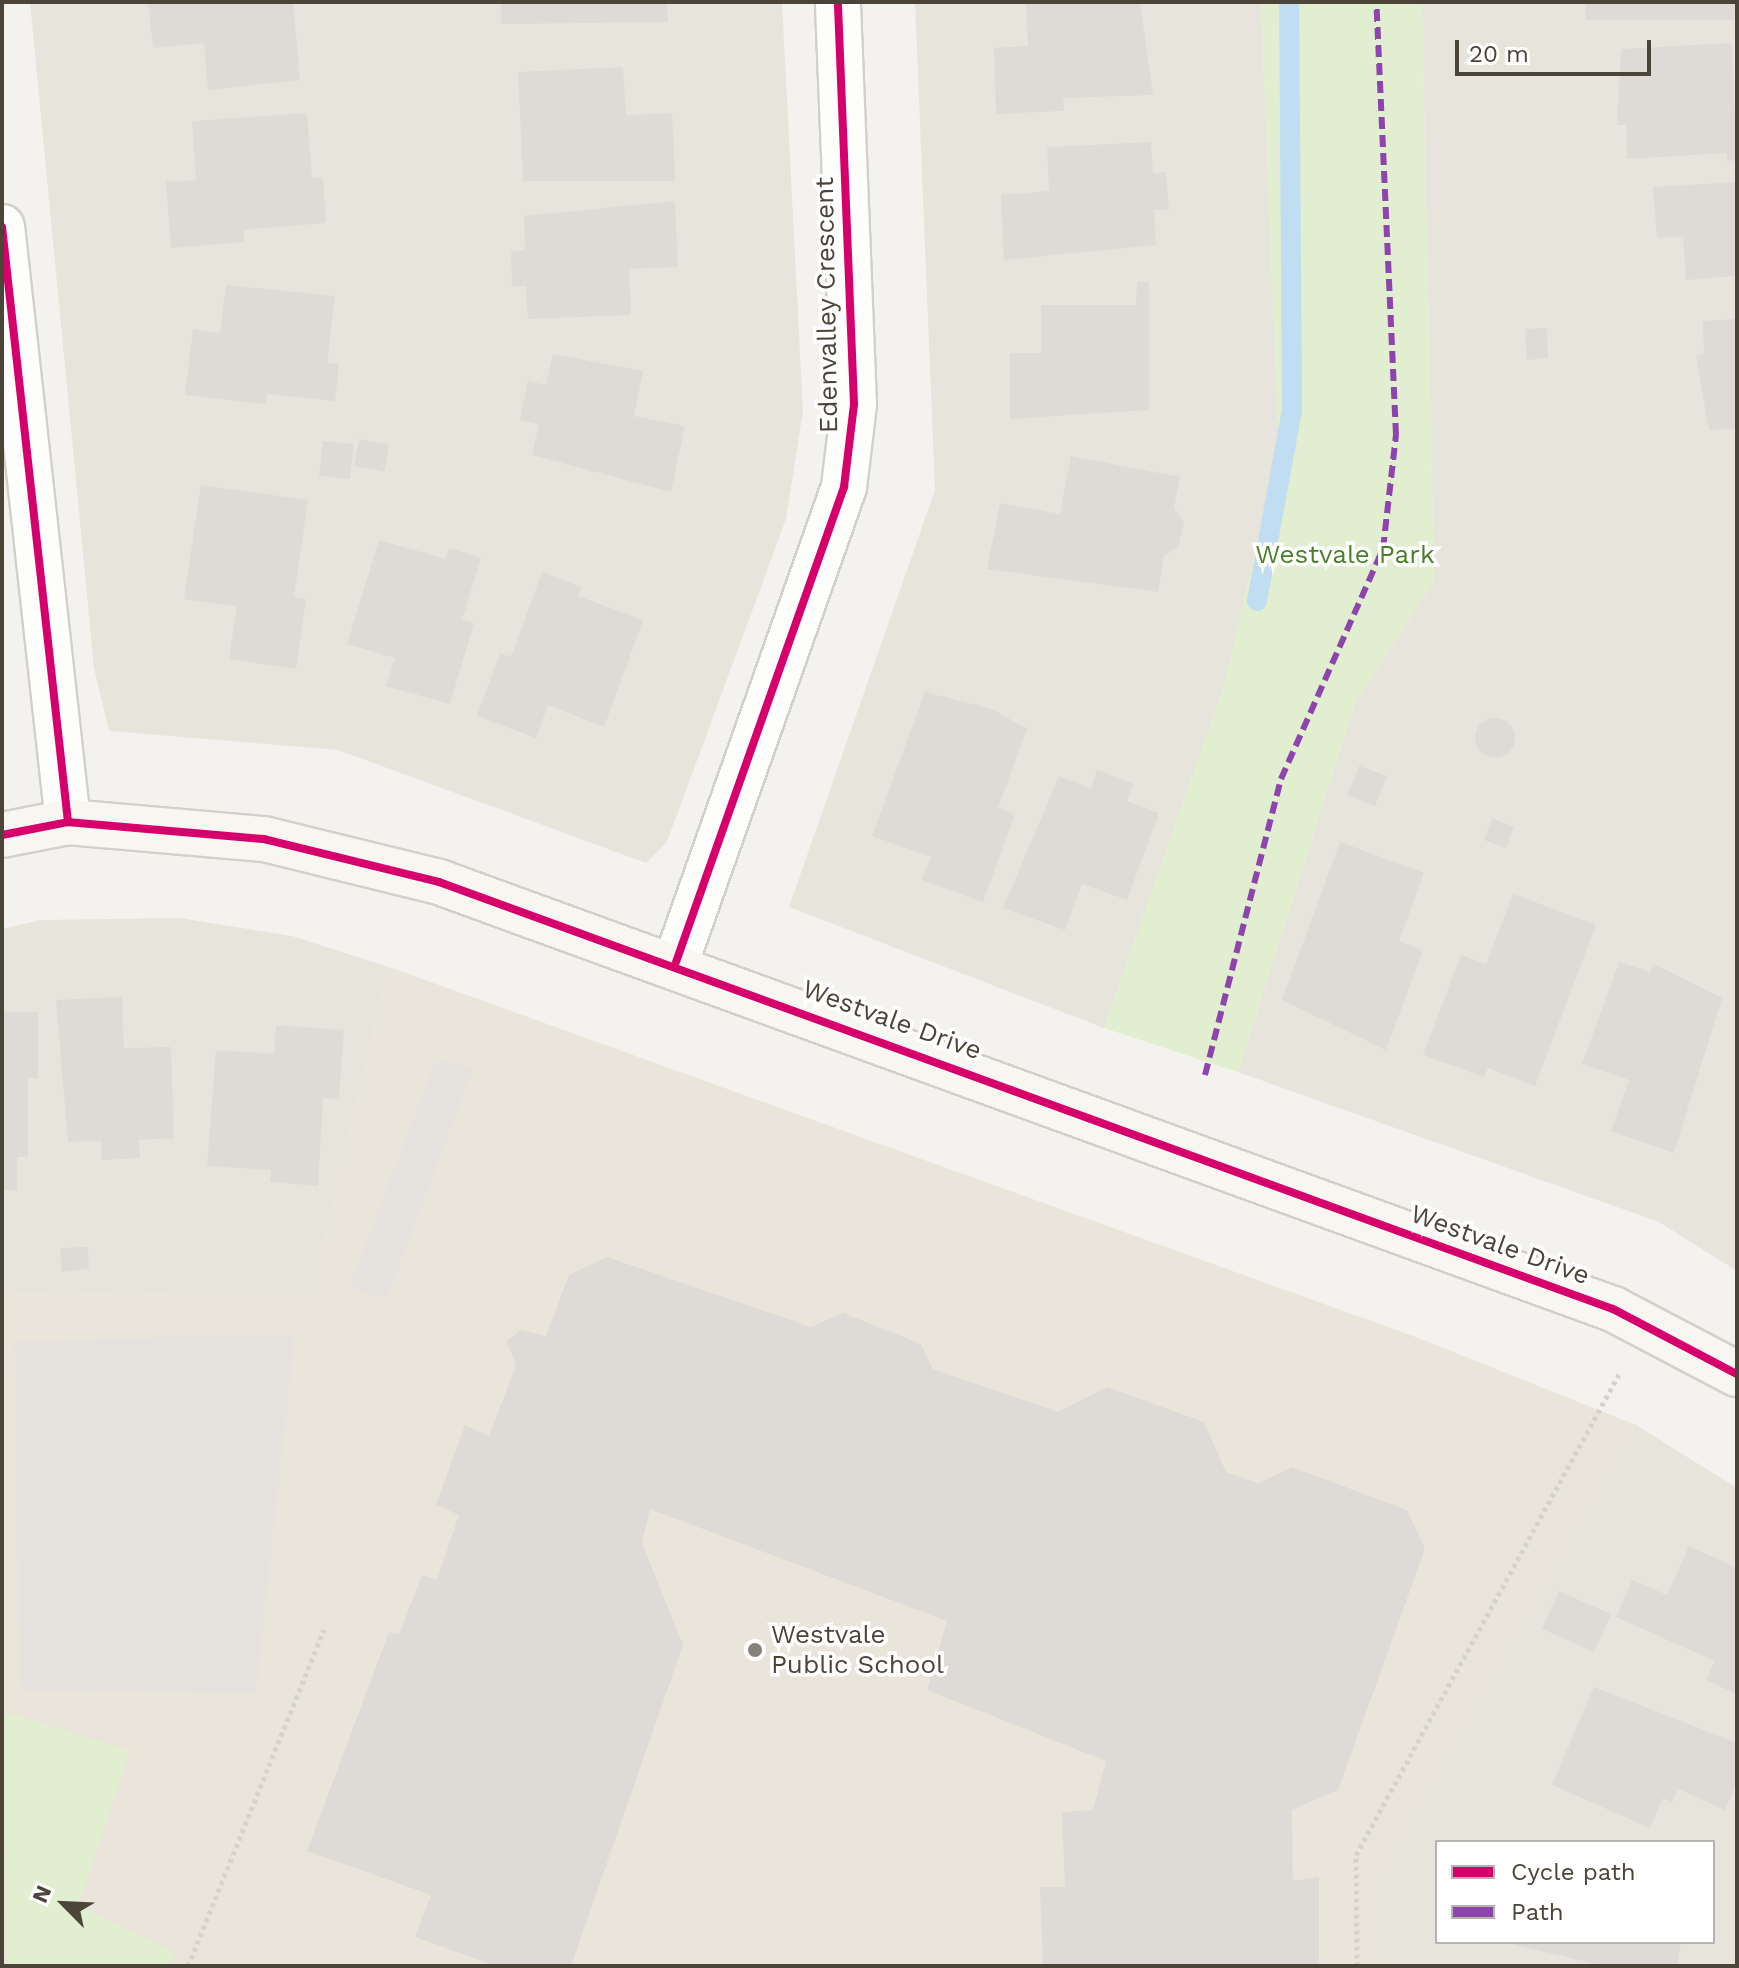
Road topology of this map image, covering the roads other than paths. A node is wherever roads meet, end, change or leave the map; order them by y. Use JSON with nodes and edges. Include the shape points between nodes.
{"nodes":[{"id":1,"x":838,"y":2,"type":"edge"},
{"id":2,"x":2,"y":227,"type":"edge"},
{"id":3,"x":68,"y":822,"type":"junction"},
{"id":4,"x":2,"y":835,"type":"edge"},
{"id":5,"x":676,"y":962,"type":"junction"},
{"id":6,"x":1737,"y":1374,"type":"edge"}],
"edges":[{"from":1,"to":5,"type":"street","name":"Edenvalley Crescent","via":[[854,404],[844,487]]},
{"from":2,"to":3,"type":"street"},
{"from":3,"to":4,"type":"street","name":"Westvale Drive"},
{"from":3,"to":5,"type":"street","name":"Westvale Drive","via":[[264,839],[439,882]]},
{"from":5,"to":6,"type":"street","name":"Westvale Drive","via":[[1646,1324]]}]}
